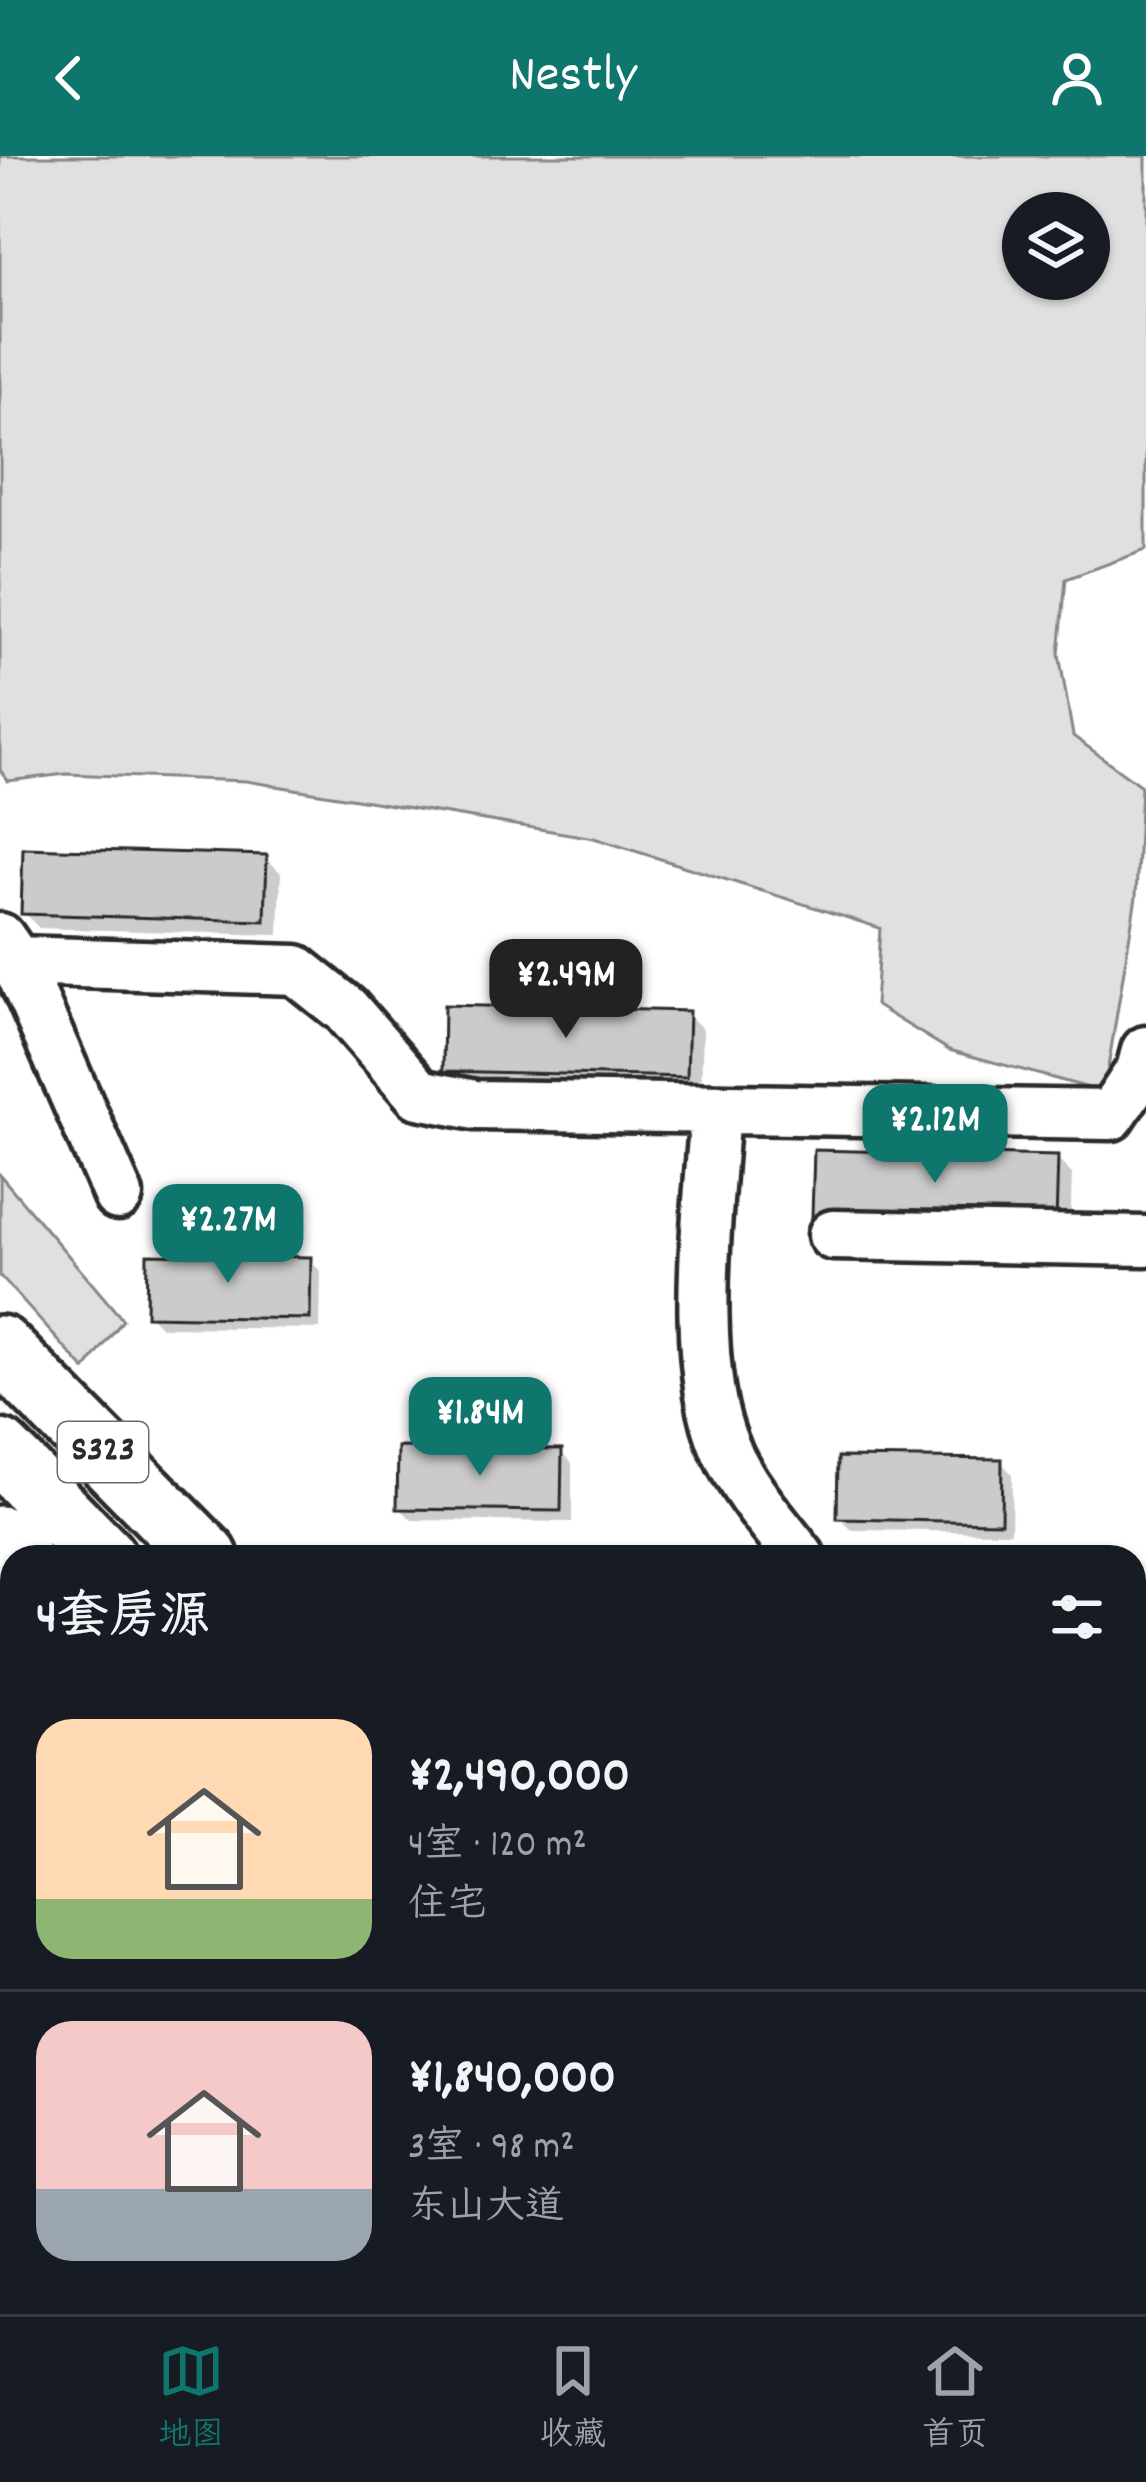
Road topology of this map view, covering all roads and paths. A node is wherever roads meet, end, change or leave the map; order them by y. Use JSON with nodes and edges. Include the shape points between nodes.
{"nodes":[{"id":1,"x":8,"y":949,"type":"edge"},
{"id":2,"x":1146,"y":1051,"type":"edge"},
{"id":3,"x":715,"y":1109,"type":"junction"},
{"id":4,"x":118,"y":1195,"type":"dead end"},
{"id":5,"x":833,"y":1235,"type":"dead end"},
{"id":6,"x":1146,"y":1241,"type":"edge"},
{"id":7,"x":0,"y":1348,"type":"edge"},
{"id":8,"x":0,"y":1452,"type":"edge"},
{"id":9,"x":0,"y":1481,"type":"edge"},
{"id":10,"x":60,"y":1545,"type":"edge"},
{"id":11,"x":91,"y":1545,"type":"edge"},
{"id":12,"x":194,"y":1545,"type":"edge"},
{"id":13,"x":790,"y":1545,"type":"edge"}],
"edges":[{"from":1,"to":3,"type":"street","via":[[296,970],[345,1010],[419,1094],[475,1105]]},
{"from":1,"to":4,"type":"street"},
{"from":2,"to":3,"type":"street","via":[[1111,1115]]},
{"from":3,"to":13,"type":"street","via":[[704,1343],[711,1410],[727,1454]]},
{"from":5,"to":6,"type":"street"},
{"from":7,"to":12,"type":"main road","number":"S323"},
{"from":8,"to":11,"type":"main road"},
{"from":9,"to":10,"type":"main road","number":"S323"}]}
